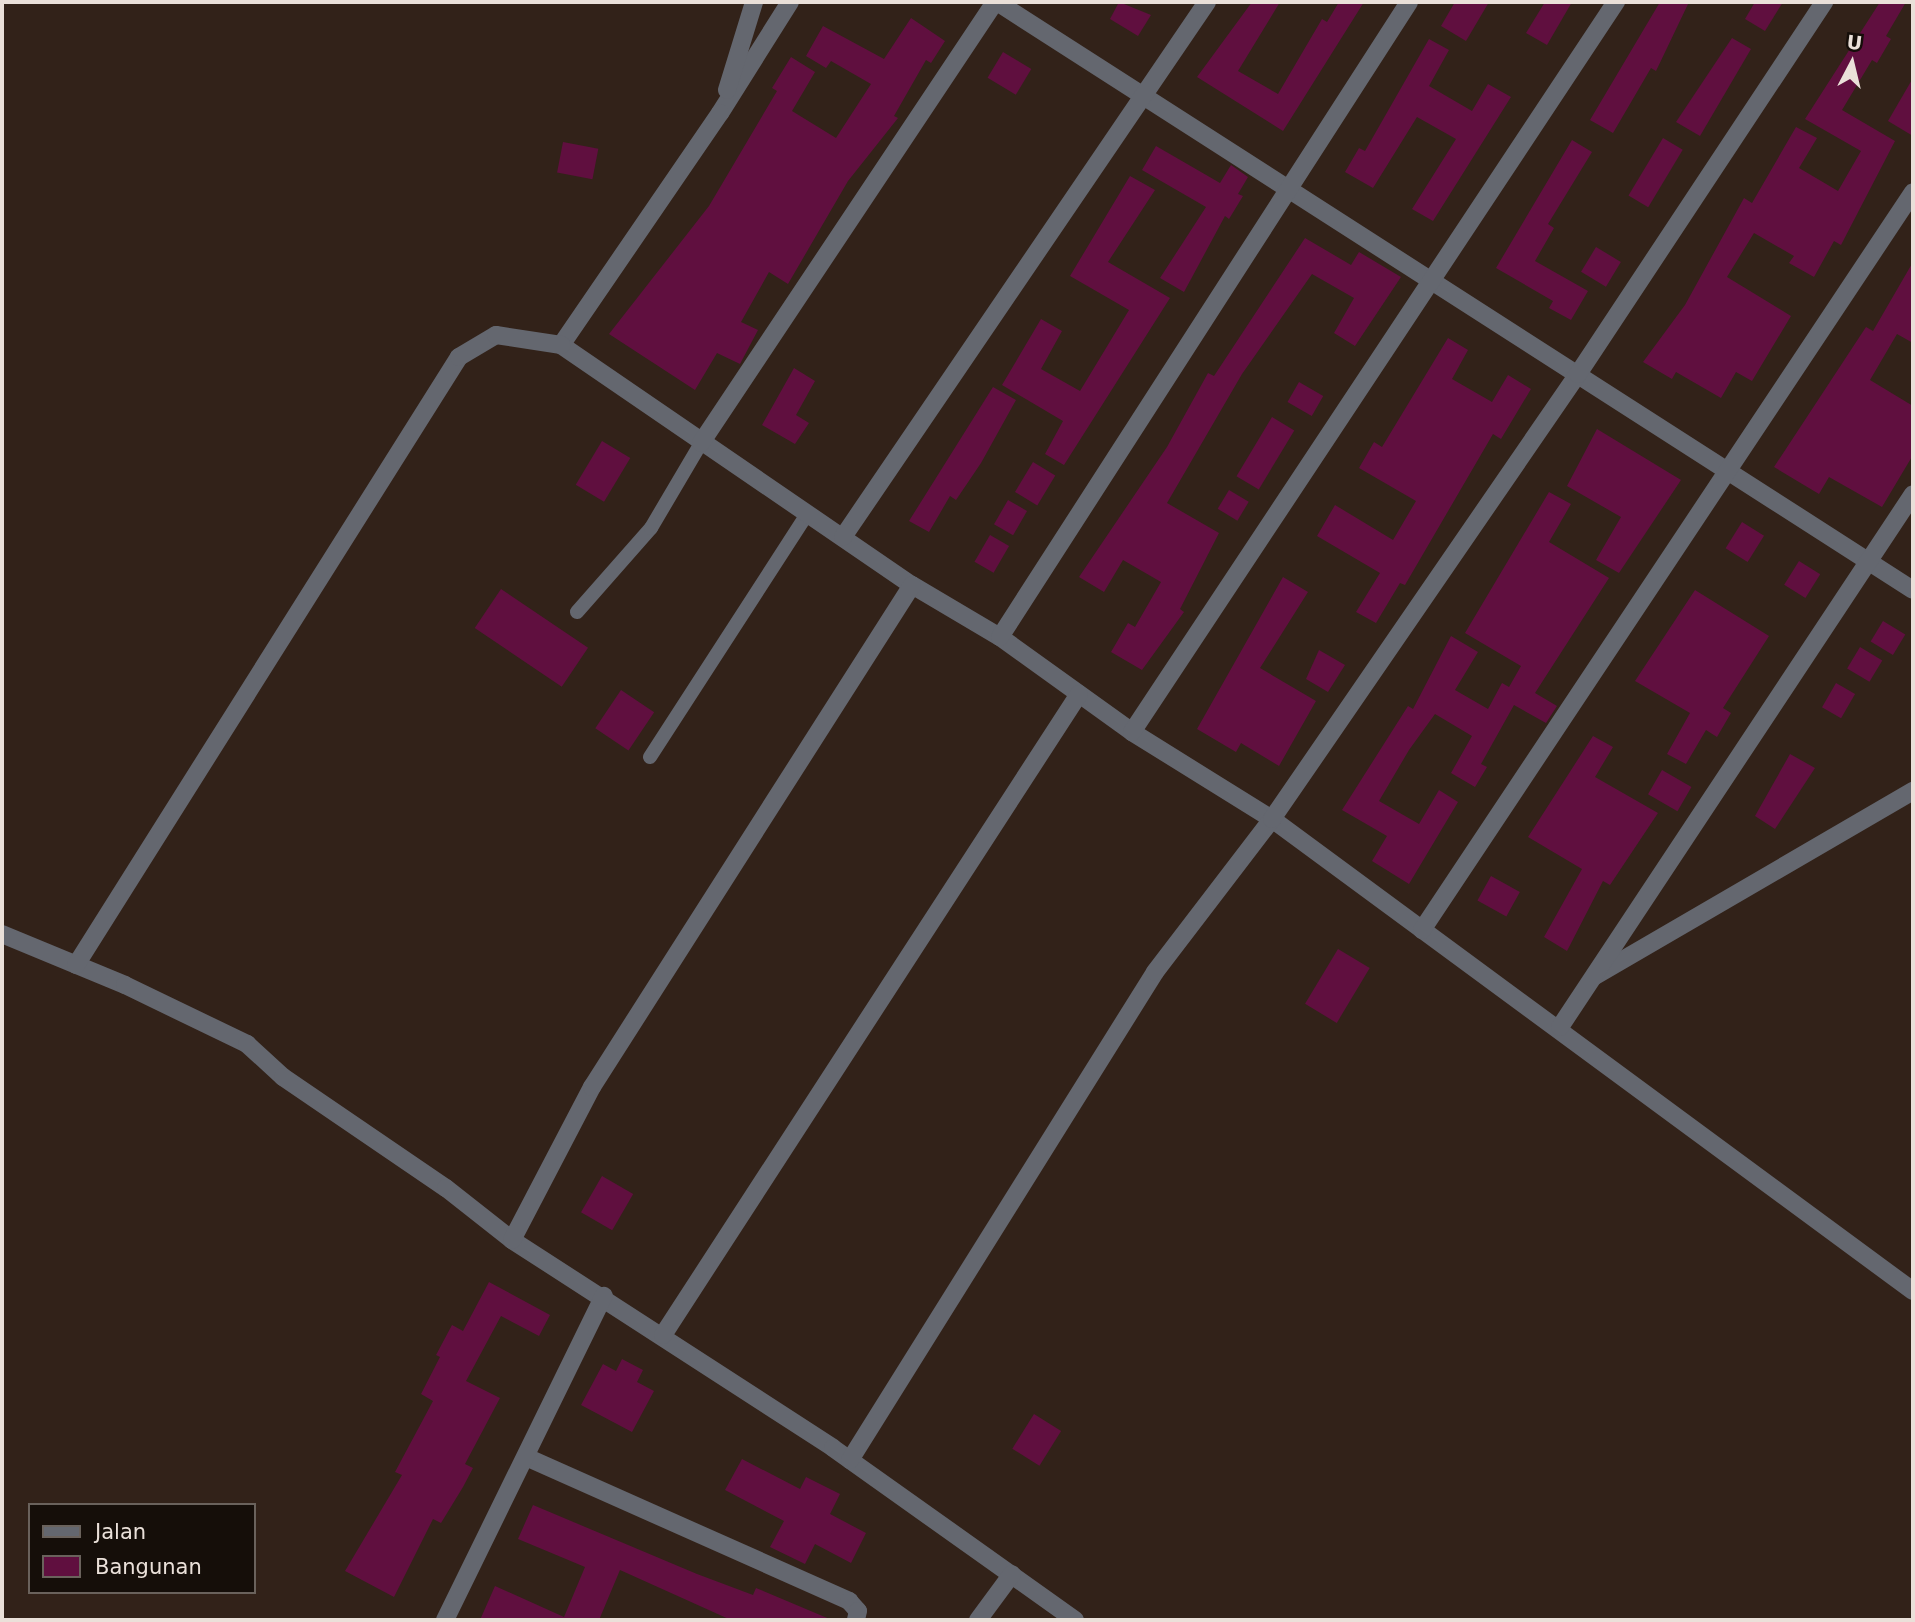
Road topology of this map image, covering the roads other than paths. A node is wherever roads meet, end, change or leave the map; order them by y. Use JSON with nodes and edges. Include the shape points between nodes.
{"nodes":[{"id":1,"x":754,"y":2,"type":"edge"},
{"id":2,"x":778,"y":2,"type":"edge"},
{"id":3,"x":790,"y":2,"type":"edge"},
{"id":4,"x":996,"y":2,"type":"edge"},
{"id":5,"x":1207,"y":2,"type":"edge"},
{"id":6,"x":1409,"y":2,"type":"edge"},
{"id":7,"x":1616,"y":2,"type":"edge"},
{"id":8,"x":1824,"y":2,"type":"edge"},
{"id":9,"x":762,"y":44,"type":"junction"},
{"id":10,"x":1145,"y":96,"type":"junction"},
{"id":11,"x":720,"y":113,"type":"junction"},
{"id":12,"x":1290,"y":189,"type":"junction"},
{"id":13,"x":1913,"y":192,"type":"edge"},
{"id":14,"x":1433,"y":281,"type":"junction"},
{"id":15,"x":561,"y":345,"type":"junction"},
{"id":16,"x":1578,"y":374,"type":"junction"},
{"id":17,"x":701,"y":443,"type":"junction"},
{"id":18,"x":1729,"y":471,"type":"junction"},
{"id":19,"x":1913,"y":494,"type":"edge"},
{"id":20,"x":808,"y":513,"type":"junction"},
{"id":21,"x":844,"y":537,"type":"junction"},
{"id":22,"x":1869,"y":561,"type":"junction"},
{"id":23,"x":912,"y":585,"type":"junction"},
{"id":24,"x":1913,"y":590,"type":"edge"},
{"id":25,"x":577,"y":612,"type":"dead end"},
{"id":26,"x":1000,"y":637,"type":"junction"},
{"id":27,"x":1079,"y":694,"type":"junction"},
{"id":28,"x":1132,"y":732,"type":"junction"},
{"id":29,"x":650,"y":757,"type":"dead end"},
{"id":30,"x":1913,"y":791,"type":"edge"},
{"id":31,"x":1272,"y":818,"type":"junction"},
{"id":32,"x":1422,"y":930,"type":"junction"},
{"id":33,"x":2,"y":934,"type":"edge"},
{"id":34,"x":76,"y":965,"type":"junction"},
{"id":35,"x":1592,"y":978,"type":"junction"},
{"id":36,"x":1560,"y":1027,"type":"junction"},
{"id":37,"x":512,"y":1240,"type":"junction"},
{"id":38,"x":1913,"y":1291,"type":"edge"},
{"id":39,"x":604,"y":1296,"type":"junction"},
{"id":40,"x":663,"y":1335,"type":"junction"},
{"id":41,"x":526,"y":1457,"type":"junction"},
{"id":42,"x":850,"y":1460,"type":"junction"},
{"id":43,"x":1012,"y":1574,"type":"junction"},
{"id":44,"x":445,"y":1620,"type":"edge"},
{"id":45,"x":856,"y":1620,"type":"edge"},
{"id":46,"x":978,"y":1620,"type":"edge"},
{"id":47,"x":1075,"y":1620,"type":"edge"}],
"edges":[{"from":1,"to":11,"type":"street"},
{"from":2,"to":9,"type":"street"},
{"from":3,"to":9,"type":"street"},
{"from":4,"to":10,"type":"street"},
{"from":4,"to":17,"type":"street"},
{"from":5,"to":10,"type":"street"},
{"from":6,"to":12,"type":"street"},
{"from":7,"to":14,"type":"street"},
{"from":8,"to":16,"type":"street"},
{"from":9,"to":11,"type":"street"},
{"from":10,"to":12,"type":"street"},
{"from":10,"to":21,"type":"street"},
{"from":11,"to":15,"type":"street"},
{"from":12,"to":14,"type":"street"},
{"from":12,"to":26,"type":"street"},
{"from":13,"to":18,"type":"street"},
{"from":14,"to":16,"type":"street"},
{"from":14,"to":28,"type":"street"},
{"from":15,"to":17,"type":"street"},
{"from":15,"to":34,"type":"street","via":[[496,335],[459,357]]},
{"from":16,"to":18,"type":"street"},
{"from":16,"to":31,"type":"street"},
{"from":17,"to":20,"type":"street"},
{"from":17,"to":25,"type":"lane","via":[[651,528]]},
{"from":18,"to":22,"type":"street"},
{"from":18,"to":32,"type":"street"},
{"from":19,"to":22,"type":"street"},
{"from":20,"to":21,"type":"street"},
{"from":20,"to":29,"type":"lane"},
{"from":21,"to":23,"type":"street"},
{"from":22,"to":24,"type":"street"},
{"from":22,"to":35,"type":"street"},
{"from":23,"to":26,"type":"street"},
{"from":23,"to":37,"type":"street","via":[[592,1087]]},
{"from":26,"to":27,"type":"street"},
{"from":27,"to":28,"type":"street"},
{"from":27,"to":40,"type":"street"},
{"from":28,"to":31,"type":"street"},
{"from":30,"to":35,"type":"street"},
{"from":31,"to":32,"type":"street"},
{"from":31,"to":42,"type":"street","via":[[1155,972]]},
{"from":32,"to":36,"type":"street"},
{"from":33,"to":34,"type":"street"},
{"from":34,"to":37,"type":"street","via":[[247,1044],[284,1077],[446,1188]]},
{"from":35,"to":36,"type":"street"},
{"from":36,"to":38,"type":"street"},
{"from":37,"to":39,"type":"street"},
{"from":39,"to":40,"type":"street"},
{"from":39,"to":41,"type":"street"},
{"from":40,"to":42,"type":"street"},
{"from":41,"to":44,"type":"street"},
{"from":41,"to":45,"type":"street","via":[[849,1601],[858,1611]]},
{"from":42,"to":43,"type":"street"},
{"from":43,"to":46,"type":"street"},
{"from":43,"to":47,"type":"street"}]}
